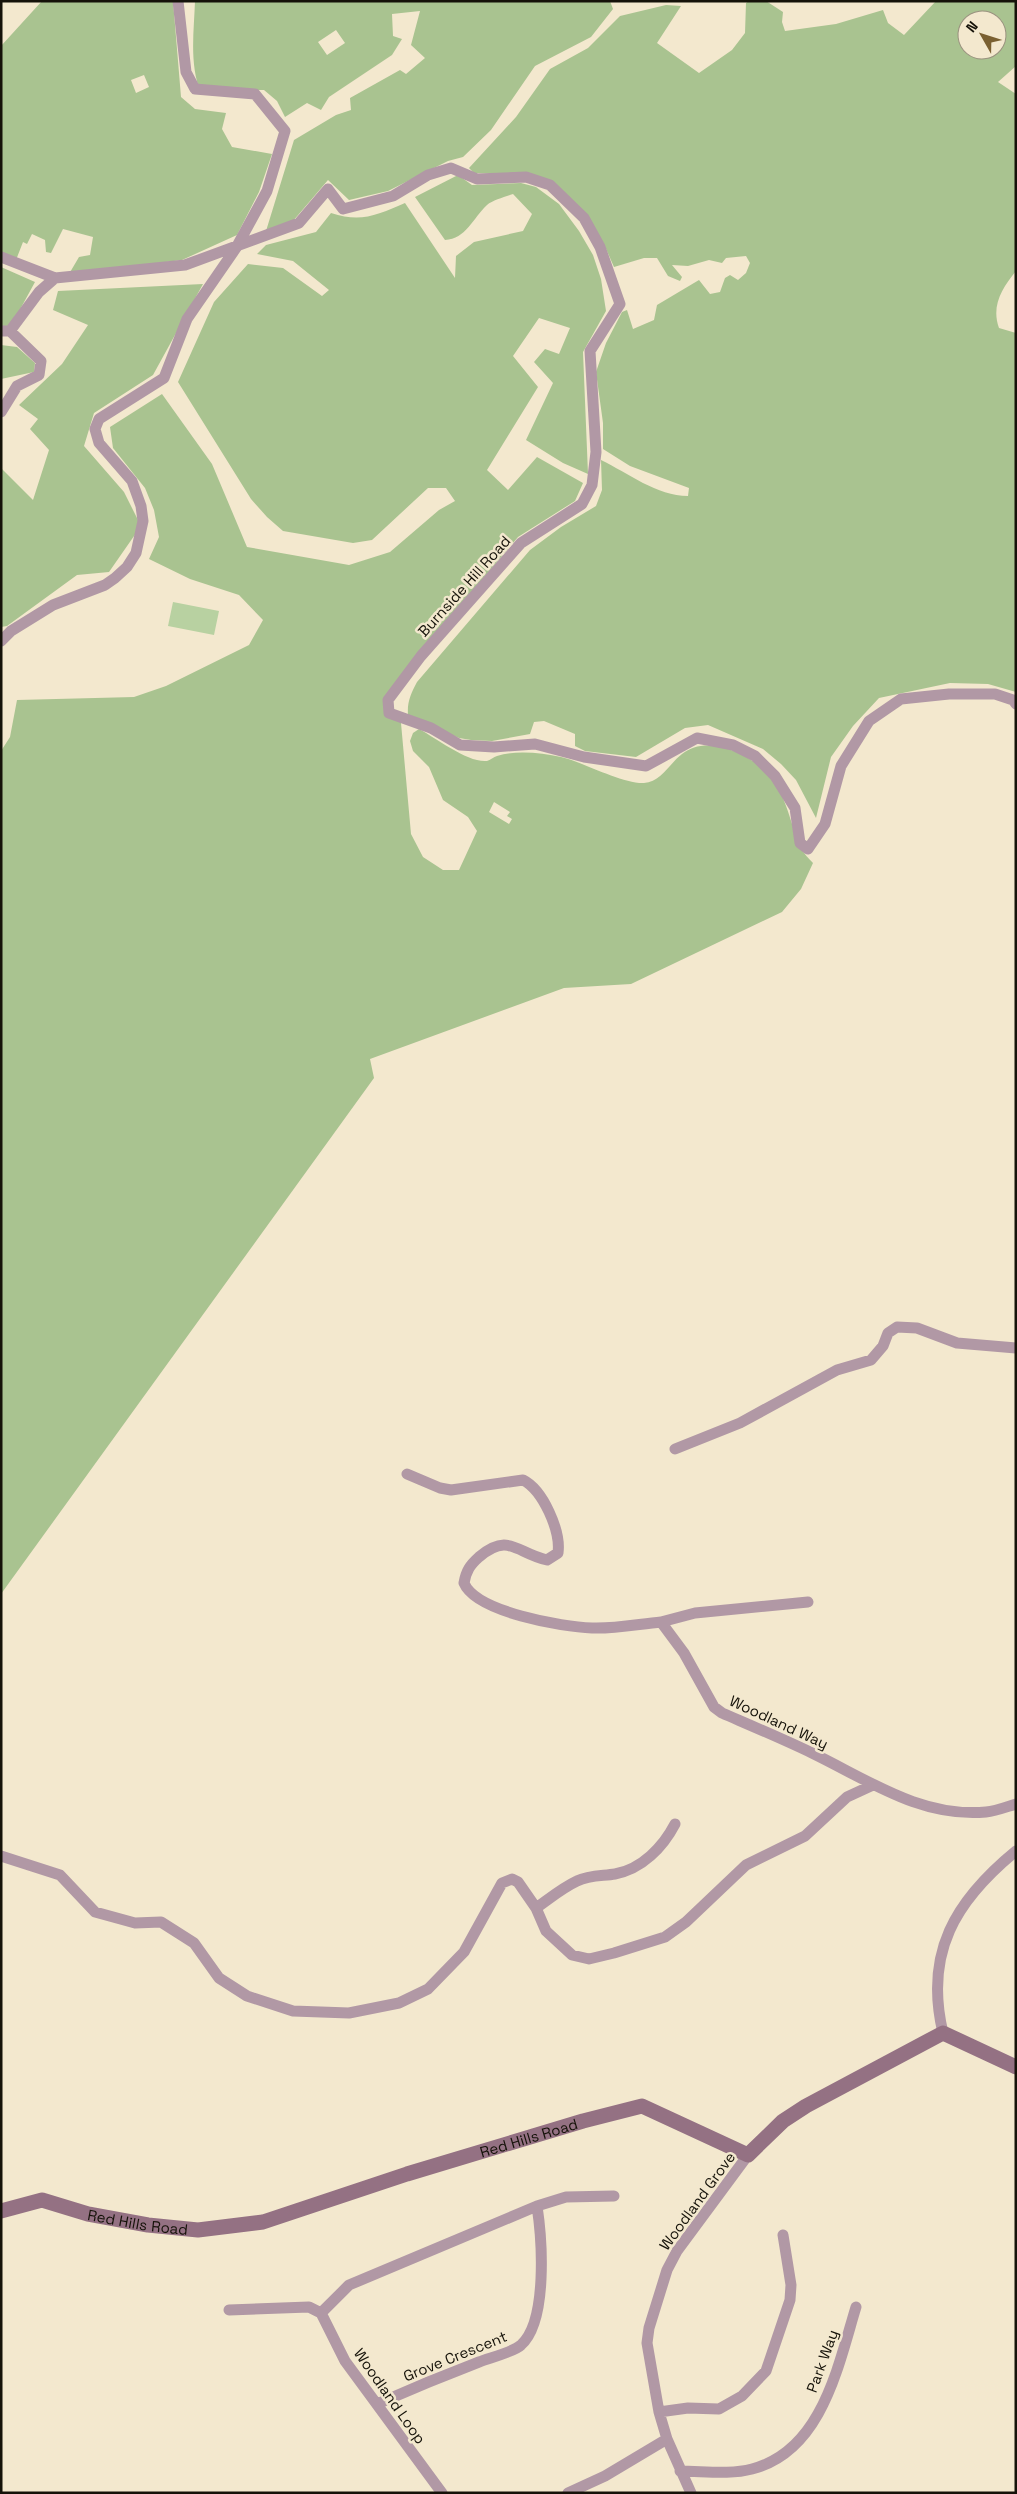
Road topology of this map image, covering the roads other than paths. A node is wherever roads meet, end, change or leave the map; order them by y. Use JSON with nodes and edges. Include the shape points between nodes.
{"nodes":[{"id":1,"x":178,"y":1,"type":"edge"},
{"id":2,"x":236,"y":248,"type":"junction"},
{"id":3,"x":1,"y":257,"type":"edge"},
{"id":4,"x":55,"y":278,"type":"junction"},
{"id":5,"x":6,"y":331,"type":"edge"},
{"id":6,"x":1,"y":412,"type":"edge"},
{"id":7,"x":1,"y":641,"type":"edge"},
{"id":8,"x":1016,"y":704,"type":"edge"},
{"id":9,"x":1016,"y":1348,"type":"edge"},
{"id":10,"x":675,"y":1449,"type":"dead end"},
{"id":11,"x":407,"y":1474,"type":"dead end"},
{"id":12,"x":808,"y":1602,"type":"dead end"},
{"id":13,"x":661,"y":1622,"type":"junction"},
{"id":14,"x":874,"y":1785,"type":"junction"},
{"id":15,"x":1016,"y":1804,"type":"edge"},
{"id":16,"x":674,"y":1824,"type":"dead end"},
{"id":17,"x":1016,"y":1851,"type":"edge"},
{"id":18,"x":1,"y":1856,"type":"edge"},
{"id":19,"x":536,"y":1908,"type":"junction"},
{"id":20,"x":943,"y":2033,"type":"junction"},
{"id":21,"x":1016,"y":2067,"type":"edge"},
{"id":22,"x":748,"y":2155,"type":"junction"},
{"id":23,"x":614,"y":2196,"type":"dead end"},
{"id":24,"x":537,"y":2206,"type":"junction"},
{"id":25,"x":1,"y":2211,"type":"edge"},
{"id":26,"x":783,"y":2235,"type":"dead end"},
{"id":27,"x":856,"y":2307,"type":"dead end"},
{"id":28,"x":229,"y":2310,"type":"dead end"},
{"id":29,"x":321,"y":2313,"type":"junction"},
{"id":30,"x":377,"y":2404,"type":"junction"},
{"id":31,"x":660,"y":2412,"type":"junction"},
{"id":32,"x":667,"y":2439,"type":"junction"},
{"id":33,"x":680,"y":2471,"type":"junction"},
{"id":34,"x":442,"y":2493,"type":"edge"},
{"id":35,"x":568,"y":2493,"type":"edge"},
{"id":36,"x":691,"y":2493,"type":"edge"}],
"edges":[{"from":1,"to":2,"type":"street","via":[[186,72],[195,89],[255,94],[285,131],[267,191]]},
{"from":2,"to":4,"type":"street","name":"Burnside Hill Road","via":[[185,265]]},
{"from":2,"to":7,"type":"street","via":[[187,319],[164,378],[99,418],[94,429],[99,443],[132,481],[141,506],[143,521],[136,553],[116,578],[53,605],[11,631]]},
{"from":2,"to":8,"type":"street","name":"Burnside Hill Road","via":[[299,224],[328,188],[343,209],[393,196],[428,175],[451,168],[477,179],[526,177],[550,185],[584,218],[614,283],[620,304],[590,351],[596,452],[592,485],[582,504],[521,543],[421,656],[388,700],[389,713],[430,728],[460,745],[535,744],[584,757],[646,766],[697,738],[733,745],[755,756],[775,776],[795,808],[800,842],[808,849],[825,824],[841,766],[869,721],[901,699],[995,694]]},
{"from":3,"to":4,"type":"street"},
{"from":4,"to":5,"type":"street"},
{"from":5,"to":6,"type":"street","via":[[41,361],[39,375],[17,386]]},
{"from":9,"to":10,"type":"street","via":[[958,1343],[917,1328],[897,1327],[888,1333],[883,1346],[871,1360],[837,1370],[740,1423]]},
{"from":11,"to":13,"type":"street","via":[[452,1490],[516,1480],[530,1484],[544,1500],[557,1539],[558,1553],[547,1560],[508,1545],[491,1547],[465,1573],[464,1583],[472,1596],[524,1617],[559,1624],[592,1628]]},
{"from":12,"to":13,"type":"street","via":[[695,1613]]},
{"from":13,"to":14,"type":"street","name":"Woodland Way","via":[[684,1653],[714,1707]]},
{"from":14,"to":15,"type":"street","name":"Woodland Way","via":[[926,1807],[958,1812],[988,1812]]},
{"from":14,"to":19,"type":"street","via":[[846,1797],[804,1836],[746,1865],[686,1922],[665,1937],[641,1946],[589,1959],[572,1955],[546,1931]]},
{"from":16,"to":19,"type":"street","via":[[667,1838],[653,1853],[632,1868],[617,1874],[579,1880]]},
{"from":17,"to":20,"type":"street","via":[[996,1867],[964,1902],[948,1929],[937,1993]]},
{"from":18,"to":19,"type":"street","via":[[60,1875],[95,1912],[135,1923],[161,1922],[194,1943],[219,1978],[247,1996],[293,2011],[349,2013],[399,2003],[428,1989],[464,1952],[502,1883],[518,1882]]},
{"from":20,"to":21,"type":"main road"},
{"from":20,"to":22,"type":"main road","via":[[806,2106],[783,2121]]},
{"from":22,"to":25,"type":"main road","name":"Red Hills Road","via":[[642,2106],[407,2174],[263,2222],[198,2230],[88,2214],[42,2200]]},
{"from":22,"to":31,"type":"street","name":"Woodland Grove","via":[[677,2251],[667,2270],[647,2343]]},
{"from":23,"to":24,"type":"street","via":[[566,2197]]},
{"from":24,"to":29,"type":"street","via":[[349,2285]]},
{"from":24,"to":30,"type":"street","name":"Grove Crescent","via":[[541,2235],[540,2289],[533,2331],[520,2346]]},
{"from":26,"to":31,"type":"street","via":[[791,2285],[790,2300],[766,2371],[742,2396],[719,2409],[688,2408]]},
{"from":27,"to":33,"type":"street","name":"Park Way","via":[[829,2392],[808,2429],[792,2448],[772,2463],[751,2470]]},
{"from":28,"to":29,"type":"street","via":[[309,2307]]},
{"from":29,"to":30,"type":"street","name":"Woodland Loop","via":[[345,2361]]},
{"from":30,"to":34,"type":"street","name":"Woodland Loop"},
{"from":31,"to":32,"type":"street","name":"Woodland Grove"},
{"from":32,"to":33,"type":"street","name":"Woodland Grove"},
{"from":32,"to":35,"type":"street","via":[[605,2476]]},
{"from":33,"to":36,"type":"street","name":"Woodland Grove"}]}
